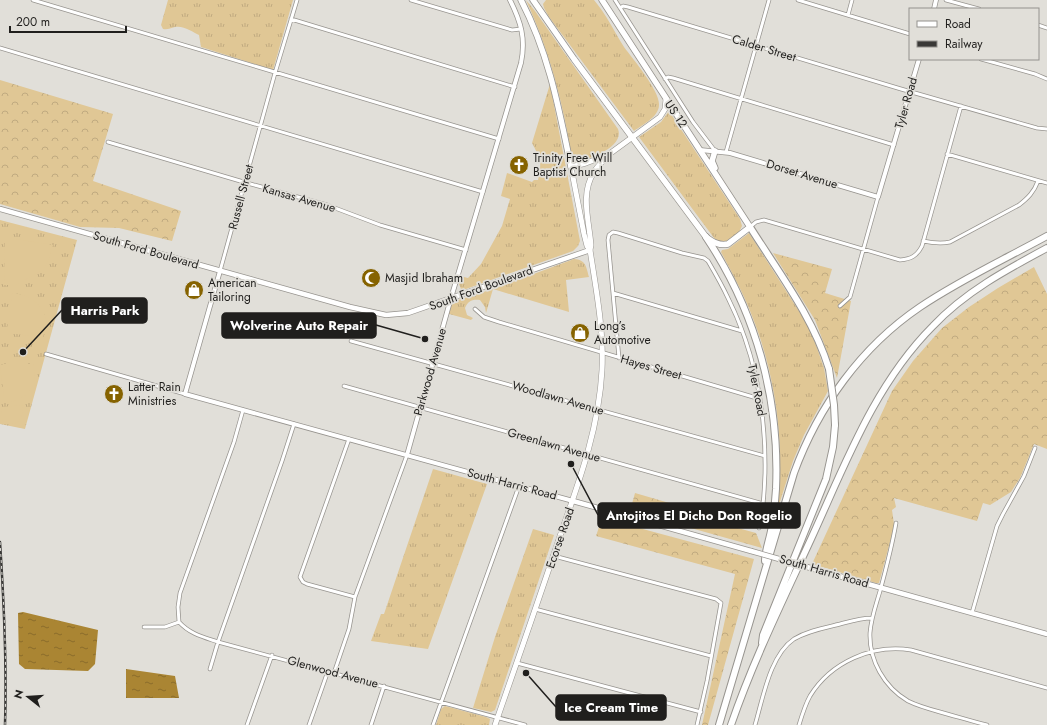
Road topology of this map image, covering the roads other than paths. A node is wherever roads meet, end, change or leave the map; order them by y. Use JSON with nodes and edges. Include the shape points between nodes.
{"nodes":[{"id":1,"x":33,"y":0,"type":"edge"},
{"id":2,"x":297,"y":0,"type":"edge"},
{"id":3,"x":412,"y":0,"type":"edge"},
{"id":4,"x":510,"y":0,"type":"edge"},
{"id":5,"x":521,"y":0,"type":"edge"},
{"id":6,"x":615,"y":0,"type":"edge"},
{"id":7,"x":769,"y":0,"type":"edge"},
{"id":8,"x":798,"y":0,"type":"edge"},
{"id":9,"x":852,"y":0,"type":"edge"},
{"id":10,"x":946,"y":0,"type":"edge"},
{"id":11,"x":536,"y":1,"type":"edge"},
{"id":12,"x":603,"y":2,"type":"edge"},
{"id":13,"x":620,"y":8,"type":"junction"},
{"id":14,"x":975,"y":8,"type":"edge"},
{"id":15,"x":848,"y":15,"type":"junction"},
{"id":16,"x":291,"y":19,"type":"junction"},
{"id":17,"x":522,"y":29,"type":"junction"},
{"id":18,"x":909,"y":34,"type":"edge"},
{"id":19,"x":756,"y":45,"type":"junction"},
{"id":20,"x":0,"y":48,"type":"edge"},
{"id":21,"x":918,"y":60,"type":"edge"},
{"id":22,"x":985,"y":60,"type":"edge"},
{"id":23,"x":275,"y":73,"type":"junction"},
{"id":24,"x":665,"y":79,"type":"junction"},
{"id":25,"x":1047,"y":79,"type":"edge"},
{"id":26,"x":514,"y":87,"type":"junction"},
{"id":27,"x":909,"y":92,"type":"junction"},
{"id":28,"x":741,"y":98,"type":"junction"},
{"id":29,"x":666,"y":99,"type":"junction"},
{"id":30,"x":961,"y":106,"type":"junction"},
{"id":31,"x":260,"y":126,"type":"junction"},
{"id":32,"x":1047,"y":129,"type":"edge"},
{"id":33,"x":632,"y":138,"type":"junction"},
{"id":34,"x":499,"y":139,"type":"junction"},
{"id":35,"x":108,"y":142,"type":"dead end"},
{"id":36,"x":894,"y":144,"type":"junction"},
{"id":37,"x":700,"y":150,"type":"junction"},
{"id":38,"x":717,"y":151,"type":"junction"},
{"id":39,"x":726,"y":152,"type":"junction"},
{"id":40,"x":947,"y":154,"type":"junction"},
{"id":41,"x":609,"y":155,"type":"junction"},
{"id":42,"x":571,"y":167,"type":"junction"},
{"id":43,"x":1038,"y":181,"type":"junction"},
{"id":44,"x":244,"y":183,"type":"junction"},
{"id":45,"x":1047,"y":183,"type":"edge"},
{"id":46,"x":483,"y":192,"type":"junction"},
{"id":47,"x":878,"y":197,"type":"junction"},
{"id":48,"x":0,"y":209,"type":"edge"},
{"id":49,"x":742,"y":216,"type":"junction"},
{"id":50,"x":750,"y":227,"type":"junction"},
{"id":51,"x":1047,"y":236,"type":"edge"},
{"id":52,"x":706,"y":237,"type":"junction"},
{"id":53,"x":923,"y":241,"type":"junction"},
{"id":54,"x":1047,"y":248,"type":"edge"},
{"id":55,"x":466,"y":250,"type":"junction"},
{"id":56,"x":590,"y":250,"type":"junction"},
{"id":57,"x":863,"y":250,"type":"junction"},
{"id":58,"x":220,"y":271,"type":"junction"},
{"id":59,"x":614,"y":293,"type":"junction"},
{"id":60,"x":451,"y":298,"type":"junction"},
{"id":61,"x":840,"y":306,"type":"dead end"},
{"id":62,"x":475,"y":309,"type":"dead end"},
{"id":63,"x":742,"y":331,"type":"junction"},
{"id":64,"x":351,"y":341,"type":"dead end"},
{"id":65,"x":601,"y":352,"type":"junction"},
{"id":66,"x":46,"y":354,"type":"dead end"},
{"id":67,"x":619,"y":358,"type":"junction"},
{"id":68,"x":432,"y":363,"type":"junction"},
{"id":69,"x":344,"y":386,"type":"dead end"},
{"id":70,"x":185,"y":394,"type":"junction"},
{"id":71,"x":760,"y":399,"type":"junction"},
{"id":72,"x":420,"y":408,"type":"junction"},
{"id":73,"x":598,"y":408,"type":"junction"},
{"id":74,"x":243,"y":410,"type":"junction"},
{"id":75,"x":294,"y":424,"type":"junction"},
{"id":76,"x":349,"y":439,"type":"junction"},
{"id":77,"x":1035,"y":448,"type":"dead end"},
{"id":78,"x":588,"y":454,"type":"junction"},
{"id":79,"x":407,"y":455,"type":"junction"},
{"id":80,"x":765,"y":456,"type":"junction"},
{"id":81,"x":519,"y":486,"type":"junction"},
{"id":82,"x":573,"y":501,"type":"junction"},
{"id":83,"x":764,"y":504,"type":"junction"},
{"id":84,"x":896,"y":524,"type":"dead end"},
{"id":85,"x":759,"y":528,"type":"dead end"},
{"id":86,"x":554,"y":556,"type":"junction"},
{"id":87,"x":766,"y":571,"type":"junction"},
{"id":88,"x":881,"y":587,"type":"junction"},
{"id":89,"x":355,"y":597,"type":"junction"},
{"id":90,"x":536,"y":609,"type":"junction"},
{"id":91,"x":972,"y":613,"type":"junction"},
{"id":92,"x":872,"y":618,"type":"junction"},
{"id":93,"x":179,"y":622,"type":"junction"},
{"id":94,"x":144,"y":626,"type":"dead end"},
{"id":95,"x":1047,"y":634,"type":"edge"},
{"id":96,"x":218,"y":642,"type":"junction"},
{"id":97,"x":761,"y":648,"type":"junction"},
{"id":98,"x":872,"y":651,"type":"junction"},
{"id":99,"x":272,"y":656,"type":"junction"},
{"id":100,"x":711,"y":656,"type":"junction"},
{"id":101,"x":517,"y":662,"type":"junction"},
{"id":102,"x":210,"y":669,"type":"dead end"},
{"id":103,"x":328,"y":671,"type":"junction"},
{"id":104,"x":334,"y":673,"type":"junction"},
{"id":105,"x":384,"y":686,"type":"junction"},
{"id":106,"x":1047,"y":688,"type":"edge"},
{"id":107,"x":441,"y":702,"type":"junction"},
{"id":108,"x":701,"y":712,"type":"junction"},
{"id":109,"x":498,"y":718,"type":"junction"},
{"id":110,"x":247,"y":725,"type":"edge"},
{"id":111,"x":309,"y":725,"type":"edge"},
{"id":112,"x":371,"y":725,"type":"edge"},
{"id":113,"x":433,"y":725,"type":"edge"},
{"id":114,"x":495,"y":725,"type":"edge"},
{"id":115,"x":524,"y":725,"type":"edge"},
{"id":116,"x":697,"y":725,"type":"edge"},
{"id":117,"x":719,"y":725,"type":"edge"},
{"id":118,"x":731,"y":725,"type":"edge"},
{"id":119,"x":756,"y":725,"type":"edge"},
{"id":120,"x":800,"y":725,"type":"edge"},
{"id":121,"x":987,"y":725,"type":"edge"}],
"edges":[{"from":1,"to":23,"type":"street"},
{"from":2,"to":16,"type":"street","name":"Russell Street"},
{"from":3,"to":17,"type":"street","via":[[512,30]]},
{"from":4,"to":17,"type":"street","name":"Parkwood Avenue"},
{"from":5,"to":42,"type":"highway","via":[[536,31],[550,72]]},
{"from":6,"to":13,"type":"street"},
{"from":7,"to":19,"type":"street"},
{"from":8,"to":15,"type":"street"},
{"from":9,"to":15,"type":"street"},
{"from":10,"to":14,"type":"street"},
{"from":11,"to":33,"type":"highway"},
{"from":12,"to":29,"type":"highway","name":"US 12","number":"US 12"},
{"from":13,"to":19,"type":"street","name":"Calder Street","via":[[628,7]]},
{"from":13,"to":24,"type":"street"},
{"from":15,"to":18,"type":"street"},
{"from":16,"to":23,"type":"street","name":"Russell Street"},
{"from":16,"to":26,"type":"street"},
{"from":17,"to":26,"type":"street","name":"Parkwood Avenue","via":[[524,51]]},
{"from":19,"to":27,"type":"street","name":"Calder Street"},
{"from":19,"to":28,"type":"street"},
{"from":20,"to":31,"type":"street"},
{"from":21,"to":27,"type":"street","name":"Tyler Road"},
{"from":22,"to":25,"type":"street"},
{"from":23,"to":31,"type":"street","name":"Russell Street"},
{"from":23,"to":34,"type":"street"},
{"from":24,"to":28,"type":"street","via":[[670,77]]},
{"from":24,"to":38,"type":"street","via":[[692,122]]},
{"from":26,"to":34,"type":"street","name":"Parkwood Avenue"},
{"from":27,"to":30,"type":"street","name":"Calder Street"},
{"from":27,"to":36,"type":"street","name":"Tyler Road"},
{"from":28,"to":36,"type":"street"},
{"from":28,"to":39,"type":"street"},
{"from":29,"to":33,"type":"main road","name":"Ecorse Road","via":[[665,109],[660,117]]},
{"from":29,"to":37,"type":"highway","name":"US 12","number":"US 12"},
{"from":30,"to":32,"type":"street","name":"Calder Street"},
{"from":30,"to":40,"type":"street"},
{"from":31,"to":44,"type":"street","name":"Russell Street"},
{"from":31,"to":46,"type":"street"},
{"from":33,"to":41,"type":"main road","name":"Ecorse Road"},
{"from":33,"to":52,"type":"highway"},
{"from":34,"to":46,"type":"street","name":"Parkwood Avenue"},
{"from":35,"to":44,"type":"street","name":"Kansas Avenue"},
{"from":36,"to":47,"type":"street","name":"Tyler Road"},
{"from":37,"to":38,"type":"street"},
{"from":37,"to":49,"type":"highway","name":"US 12","number":"US 12"},
{"from":38,"to":39,"type":"street","name":"Dorset Avenue"},
{"from":38,"to":49,"type":"highway","via":[[712,158],[713,165],[742,211]]},
{"from":39,"to":47,"type":"street","name":"Dorset Avenue"},
{"from":40,"to":43,"type":"street"},
{"from":40,"to":53,"type":"street"},
{"from":41,"to":42,"type":"main road","name":"Ecorse Road"},
{"from":41,"to":56,"type":"main road","name":"Ecorse Road","via":[[596,167],[587,188]]},
{"from":42,"to":56,"type":"main road","name":"Ecorse Road","via":[[584,234]]},
{"from":43,"to":45,"type":"street"},
{"from":43,"to":53,"type":"street","via":[[1034,191],[1019,205],[950,242],[934,244]]},
{"from":44,"to":55,"type":"street","name":"Kansas Avenue","via":[[327,205],[380,225]]},
{"from":44,"to":58,"type":"street","name":"Russell Street"},
{"from":46,"to":55,"type":"street","name":"Parkwood Avenue"},
{"from":47,"to":57,"type":"street","name":"Tyler Road"},
{"from":48,"to":58,"type":"main road","name":"South Ford Boulevard"},
{"from":49,"to":50,"type":"highway","name":"US 12","number":"US 12"},
{"from":50,"to":52,"type":"highway","via":[[732,242],[724,245],[715,244]]},
{"from":50,"to":57,"type":"street","via":[[760,220],[769,221]]},
{"from":50,"to":97,"type":"highway","number":"US 12","bridge":true,"via":[[818,337],[829,369],[835,425],[826,479],[763,635]]},
{"from":51,"to":87,"type":"highway","via":[[919,308],[884,336],[853,369],[826,406],[800,456]]},
{"from":52,"to":87,"type":"highway","via":[[731,277],[746,310],[757,341],[770,394],[775,425],[777,468],[774,511],[765,557]]},
{"from":53,"to":57,"type":"street","via":[[919,252],[909,259],[900,260]]},
{"from":54,"to":97,"type":"highway","via":[[1005,271],[966,297],[933,325],[901,362],[867,419]]},
{"from":55,"to":60,"type":"street","name":"Parkwood Avenue"},
{"from":56,"to":60,"type":"main road","name":"South Ford Boulevard"},
{"from":56,"to":65,"type":"main road","name":"Ecorse Road"},
{"from":57,"to":61,"type":"street","name":"Tyler Road","via":[[849,298]]},
{"from":58,"to":60,"type":"main road","name":"South Ford Boulevard","via":[[386,315],[408,313]]},
{"from":58,"to":70,"type":"street","name":"Russell Street"},
{"from":59,"to":63,"type":"street"},
{"from":59,"to":63,"type":"street","name":"Tyler Road","via":[[608,240],[613,232],[708,261],[729,298]]},
{"from":59,"to":67,"type":"street"},
{"from":60,"to":68,"type":"street","name":"Parkwood Avenue"},
{"from":62,"to":65,"type":"street","name":"Hayes Street","via":[[484,317]]},
{"from":63,"to":71,"type":"street","name":"Tyler Road","via":[[756,374]]},
{"from":64,"to":68,"type":"street","name":"Woodlawn Avenue"},
{"from":65,"to":67,"type":"street","name":"Hayes Street"},
{"from":65,"to":73,"type":"main road","name":"Ecorse Road"},
{"from":66,"to":70,"type":"street","name":"South Harris Road"},
{"from":67,"to":71,"type":"street","name":"Hayes Street"},
{"from":68,"to":72,"type":"street","name":"Parkwood Avenue"},
{"from":68,"to":73,"type":"street","name":"Woodlawn Avenue"},
{"from":69,"to":72,"type":"street","name":"Greenlawn Avenue"},
{"from":70,"to":74,"type":"street","name":"South Harris Road"},
{"from":71,"to":80,"type":"street","name":"Tyler Road"},
{"from":72,"to":78,"type":"street","name":"Greenlawn Avenue"},
{"from":72,"to":79,"type":"street","name":"Parkwood Avenue"},
{"from":73,"to":78,"type":"main road","name":"Ecorse Road"},
{"from":73,"to":80,"type":"street","name":"Woodlawn Avenue"},
{"from":74,"to":75,"type":"street","name":"South Harris Road"},
{"from":74,"to":93,"type":"street","via":[[180,593]]},
{"from":75,"to":76,"type":"street","name":"South Harris Road"},
{"from":75,"to":96,"type":"street"},
{"from":76,"to":79,"type":"street","name":"South Harris Road"},
{"from":76,"to":89,"type":"street","via":[[300,577],[307,584]]},
{"from":77,"to":91,"type":"street","via":[[1024,476],[997,526]]},
{"from":78,"to":82,"type":"main road","name":"Ecorse Road"},
{"from":78,"to":83,"type":"street","name":"Greenlawn Avenue"},
{"from":79,"to":81,"type":"street","name":"South Harris Road"},
{"from":79,"to":89,"type":"street","name":"Parkwood Avenue"},
{"from":80,"to":83,"type":"street","name":"Tyler Road"},
{"from":81,"to":82,"type":"street","name":"South Harris Road"},
{"from":81,"to":107,"type":"street"},
{"from":82,"to":86,"type":"main road","name":"Ecorse Road"},
{"from":82,"to":88,"type":"main road","name":"South Harris Road","bridge":true},
{"from":83,"to":85,"type":"street","name":"Tyler Road"},
{"from":84,"to":88,"type":"street"},
{"from":86,"to":90,"type":"main road","name":"Ecorse Road"},
{"from":86,"to":100,"type":"street","via":[[716,599],[722,603]]},
{"from":87,"to":117,"type":"highway"},
{"from":88,"to":91,"type":"main road","name":"South Harris Road"},
{"from":88,"to":92,"type":"street"},
{"from":89,"to":104,"type":"street","name":"Parkwood Avenue","via":[[349,630]]},
{"from":90,"to":100,"type":"street"},
{"from":90,"to":101,"type":"main road","name":"Ecorse Road"},
{"from":91,"to":95,"type":"main road","name":"South Harris Road"},
{"from":92,"to":98,"type":"street"},
{"from":92,"to":119,"type":"street","via":[[812,631],[787,645],[779,654],[772,669]]},
{"from":93,"to":94,"type":"street","via":[[165,627]]},
{"from":93,"to":96,"type":"street","name":"Glenwood Avenue","via":[[194,634]]},
{"from":96,"to":99,"type":"street","name":"Glenwood Avenue"},
{"from":96,"to":102,"type":"street"},
{"from":97,"to":118,"type":"highway"},
{"from":98,"to":106,"type":"street","via":[[898,648],[911,650]]},
{"from":98,"to":120,"type":"street","via":[[834,668],[810,696]]},
{"from":98,"to":121,"type":"street","via":[[876,665],[886,681],[908,700],[920,706]]},
{"from":99,"to":103,"type":"street","name":"Glenwood Avenue"},
{"from":99,"to":110,"type":"street"},
{"from":100,"to":108,"type":"street"},
{"from":101,"to":108,"type":"street"},
{"from":101,"to":109,"type":"main road","name":"Ecorse Road"},
{"from":103,"to":104,"type":"street","name":"Glenwood Avenue"},
{"from":103,"to":111,"type":"street"},
{"from":104,"to":105,"type":"street","name":"Glenwood Avenue"},
{"from":105,"to":107,"type":"street","name":"Glenwood Avenue"},
{"from":105,"to":112,"type":"street"},
{"from":107,"to":109,"type":"street","name":"Glenwood Avenue"},
{"from":107,"to":113,"type":"street"},
{"from":108,"to":116,"type":"street"},
{"from":109,"to":114,"type":"main road","name":"Ecorse Road"},
{"from":109,"to":115,"type":"street","name":"Glenwood Avenue"}]}
